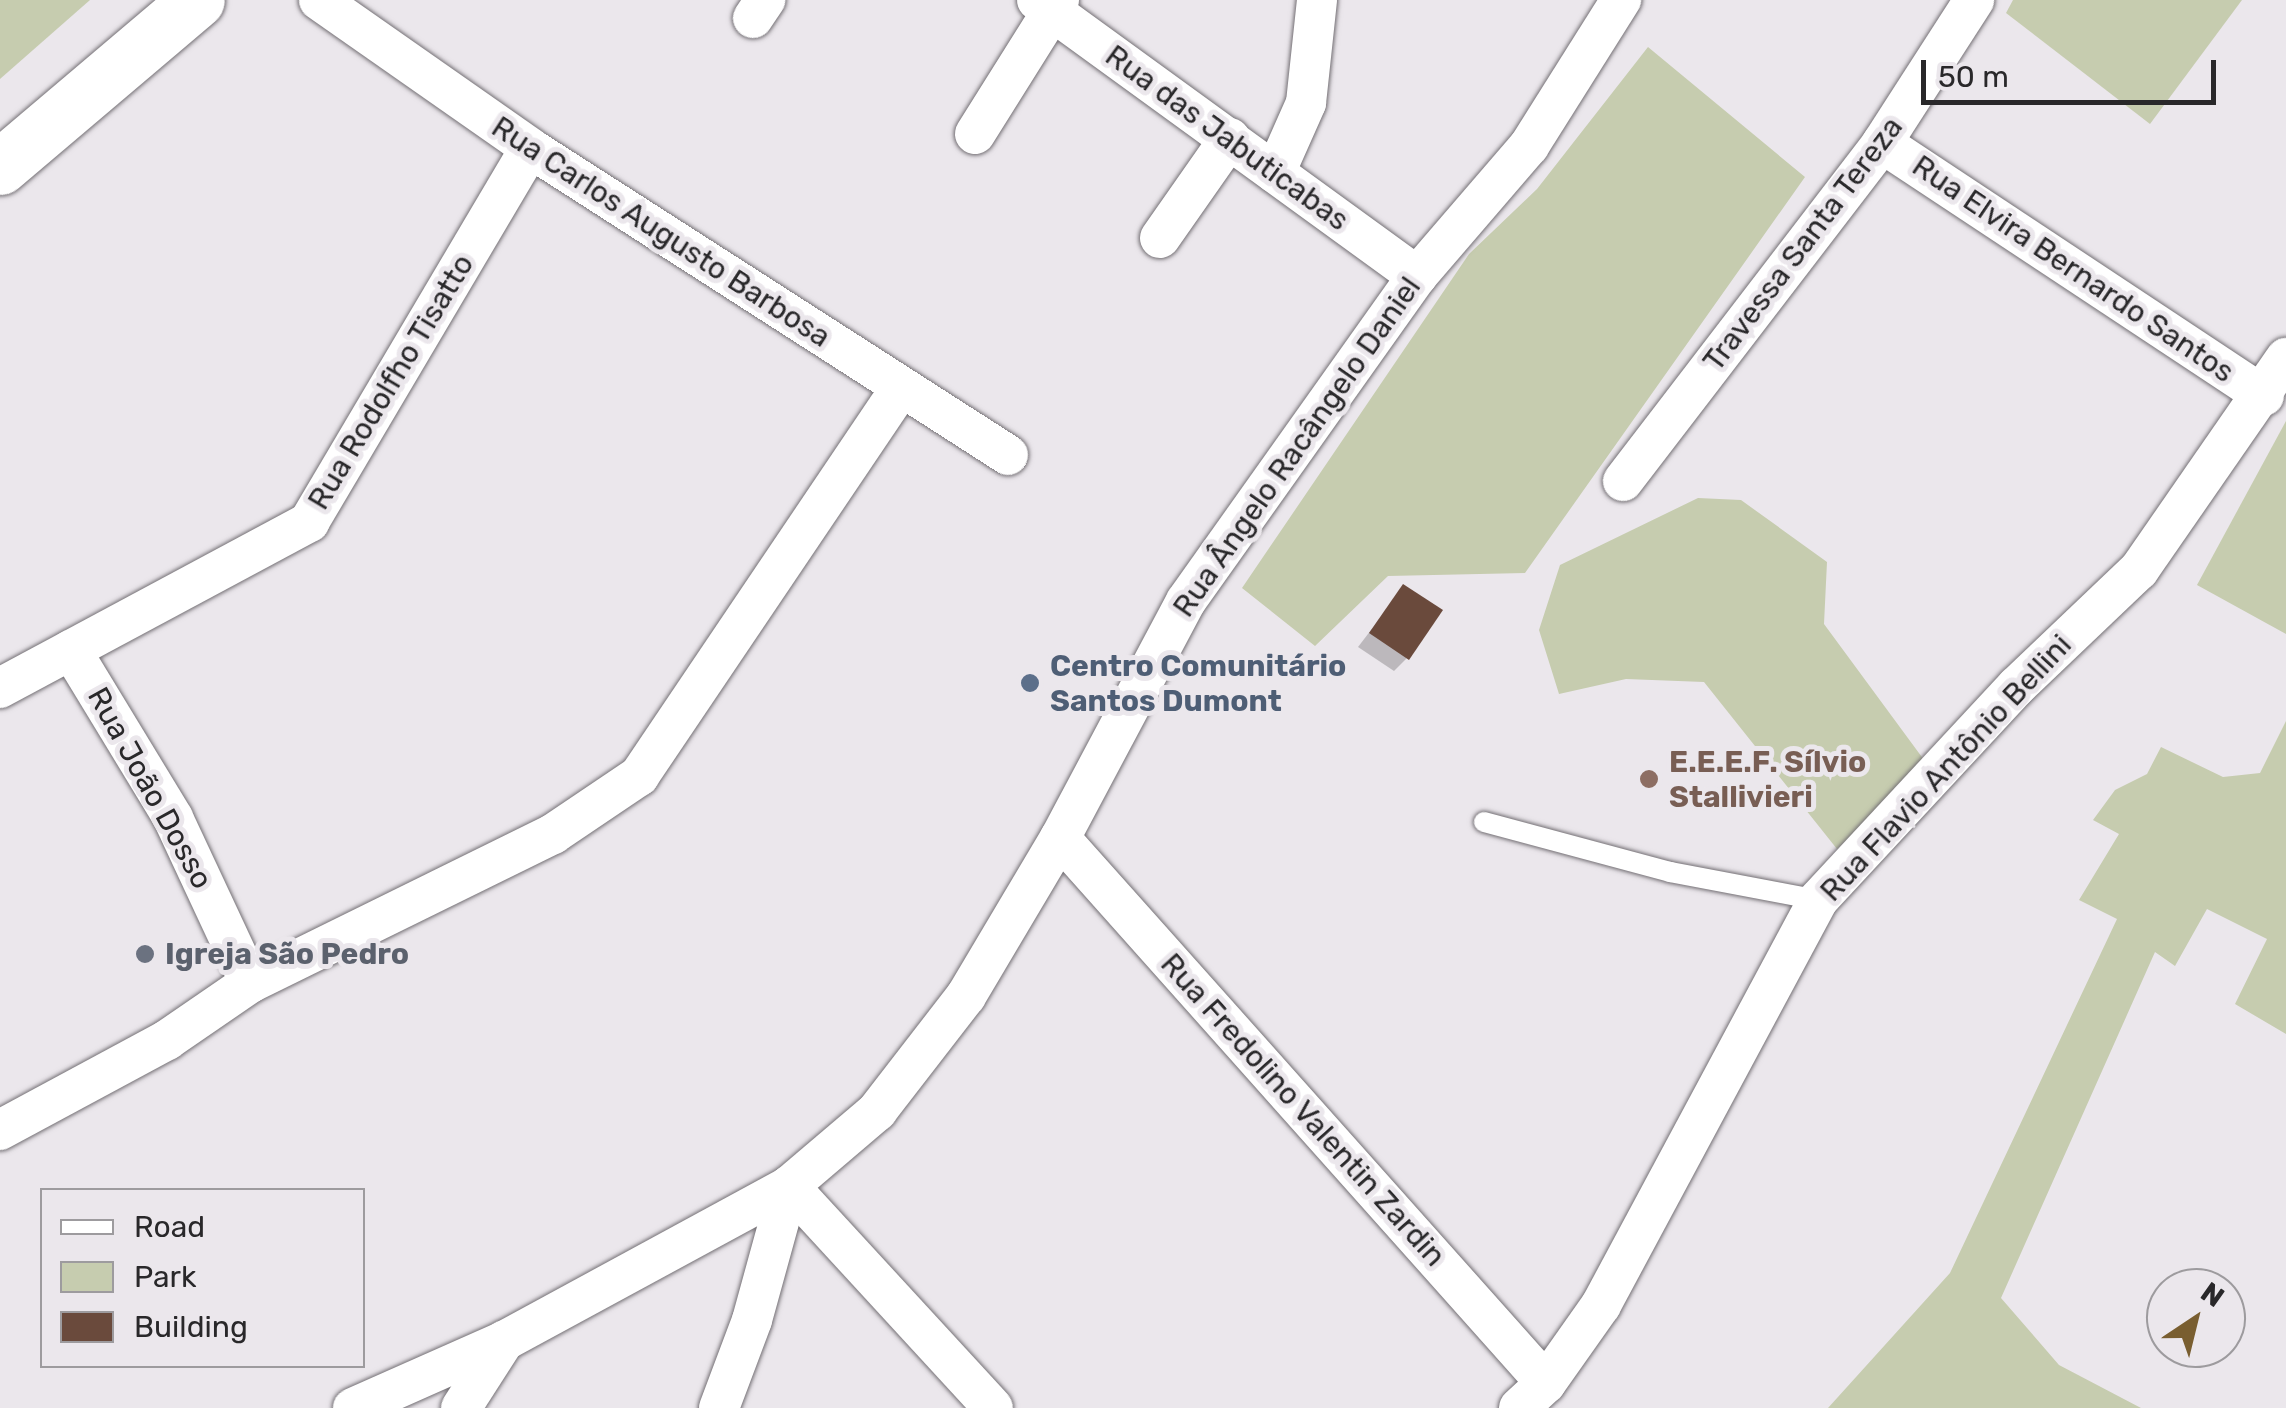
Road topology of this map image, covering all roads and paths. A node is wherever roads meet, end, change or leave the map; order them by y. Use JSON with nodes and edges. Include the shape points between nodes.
{"nodes":[{"id":1,"x":196,"y":0,"type":"edge"},
{"id":2,"x":319,"y":0,"type":"edge"},
{"id":3,"x":1317,"y":0,"type":"edge"},
{"id":4,"x":1621,"y":0,"type":"edge"},
{"id":5,"x":1974,"y":0,"type":"edge"},
{"id":6,"x":1050,"y":4,"type":"edge"},
{"id":7,"x":976,"y":134,"type":"dead end"},
{"id":8,"x":1230,"y":138,"type":"junction"},
{"id":9,"x":1882,"y":142,"type":"junction"},
{"id":10,"x":530,"y":148,"type":"junction"},
{"id":11,"x":0,"y":167,"type":"edge"},
{"id":12,"x":1275,"y":173,"type":"junction"},
{"id":13,"x":1160,"y":238,"type":"dead end"},
{"id":14,"x":1417,"y":276,"type":"junction"},
{"id":15,"x":2286,"y":358,"type":"edge"},
{"id":16,"x":901,"y":388,"type":"junction"},
{"id":17,"x":2264,"y":396,"type":"junction"},
{"id":18,"x":1008,"y":456,"type":"dead end"},
{"id":19,"x":1623,"y":481,"type":"dead end"},
{"id":20,"x":72,"y":650,"type":"junction"},
{"id":21,"x":0,"y":688,"type":"edge"},
{"id":22,"x":1484,"y":822,"type":"dead end"},
{"id":23,"x":1060,"y":838,"type":"junction"},
{"id":24,"x":1818,"y":900,"type":"junction"},
{"id":25,"x":250,"y":983,"type":"junction"},
{"id":26,"x":0,"y":1130,"type":"edge"},
{"id":27,"x":788,"y":1186,"type":"junction"},
{"id":28,"x":504,"y":1342,"type":"junction"},
{"id":29,"x":1533,"y":1396,"type":"edge"},
{"id":30,"x":352,"y":1408,"type":"edge"},
{"id":31,"x":461,"y":1408,"type":"edge"},
{"id":32,"x":719,"y":1408,"type":"edge"},
{"id":33,"x":993,"y":1408,"type":"edge"}],
"edges":[{"from":1,"to":11,"type":"street"},
{"from":2,"to":10,"type":"street","name":"Rua Carlos Augusto Barbosa"},
{"from":3,"to":12,"type":"street","via":[[1306,104]]},
{"from":4,"to":14,"type":"street","name":"Rua Ângelo Racângelo Daniel","via":[[1529,146]]},
{"from":5,"to":9,"type":"street","name":"Travessa Santa Tereza"},
{"from":6,"to":7,"type":"street"},
{"from":6,"to":8,"type":"street","name":"Rua das Jabuticabas"},
{"from":8,"to":12,"type":"street","name":"Rua das Jabuticabas"},
{"from":8,"to":13,"type":"street"},
{"from":9,"to":17,"type":"street","name":"Rua Elvira Bernardo Santos"},
{"from":9,"to":19,"type":"street","name":"Travessa Santa Tereza"},
{"from":10,"to":16,"type":"street","name":"Rua Carlos Augusto Barbosa"},
{"from":10,"to":20,"type":"street","name":"Rua Rodolfho Tisatto","via":[[309,522]]},
{"from":12,"to":14,"type":"street","name":"Rua das Jabuticabas"},
{"from":14,"to":23,"type":"street","name":"Rua Ângelo Racângelo Daniel","via":[[1186,601]]},
{"from":15,"to":17,"type":"street","name":"Rua Flavio Antônio Bellini"},
{"from":16,"to":18,"type":"street","name":"Rua Carlos Augusto Barbosa"},
{"from":16,"to":25,"type":"street","via":[[638,776],[553,834]]},
{"from":17,"to":24,"type":"street","name":"Rua Flavio Antônio Bellini","via":[[2139,570],[2017,686]]},
{"from":20,"to":21,"type":"street","name":"Rua Rodolfho Tisatto"},
{"from":20,"to":25,"type":"street","name":"Rua João Dosso","via":[[173,818]]},
{"from":22,"to":24,"type":"lane","via":[[1670,872]]},
{"from":23,"to":27,"type":"street","name":"Rua Ângelo Racângelo Daniel","via":[[966,996],[876,1110]]},
{"from":23,"to":29,"type":"street","name":"Rua Fredolino Valentin Zardin"},
{"from":24,"to":29,"type":"street","name":"Rua Flavio Antônio Bellini","via":[[1601,1305]]},
{"from":25,"to":26,"type":"street","via":[[167,1040]]},
{"from":27,"to":28,"type":"street","name":"Rua Ângelo Racângelo Daniel"},
{"from":27,"to":32,"type":"street","via":[[752,1320]]},
{"from":27,"to":33,"type":"street"},
{"from":28,"to":30,"type":"street","name":"Rua Ângelo Racângelo Daniel"},
{"from":28,"to":31,"type":"street"}]}
